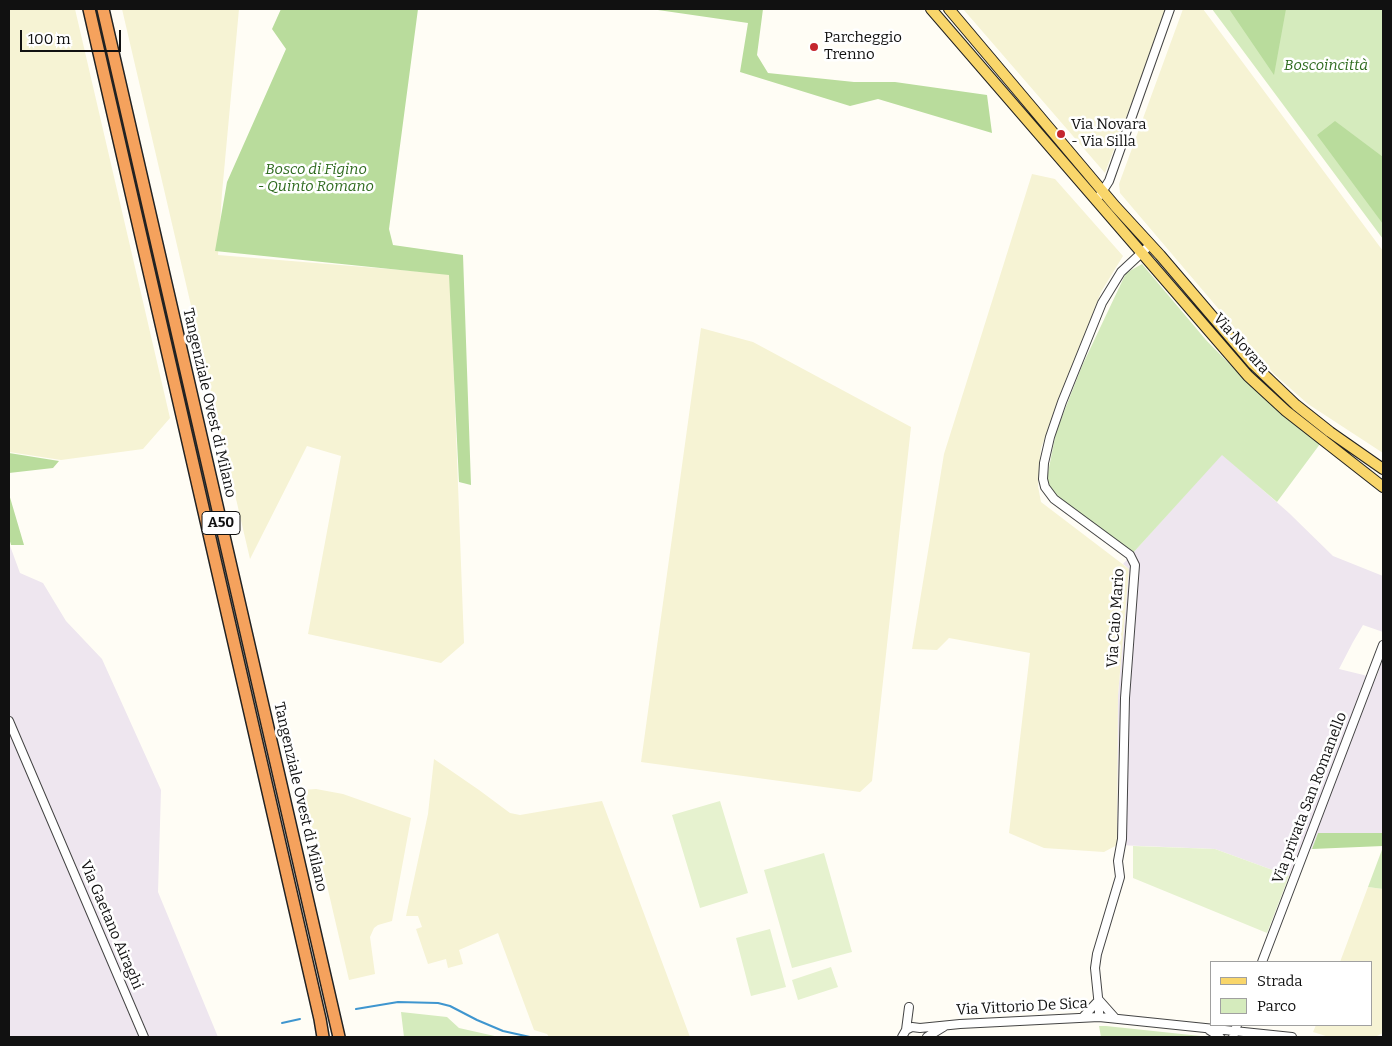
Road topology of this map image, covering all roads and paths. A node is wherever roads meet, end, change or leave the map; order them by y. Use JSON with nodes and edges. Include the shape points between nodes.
{"nodes":[{"id":1,"x":89,"y":9,"type":"edge"},
{"id":2,"x":103,"y":9,"type":"edge"},
{"id":3,"x":932,"y":9,"type":"edge"},
{"id":4,"x":949,"y":9,"type":"edge"},
{"id":5,"x":1170,"y":9,"type":"edge"},
{"id":6,"x":1102,"y":190,"type":"junction"},
{"id":7,"x":1097,"y":201,"type":"junction"},
{"id":8,"x":1150,"y":245,"type":"junction"},
{"id":9,"x":1141,"y":253,"type":"junction"},
{"id":10,"x":1383,"y":469,"type":"edge"},
{"id":11,"x":1383,"y":487,"type":"edge"},
{"id":12,"x":1383,"y":644,"type":"edge"},
{"id":13,"x":9,"y":721,"type":"edge"},
{"id":14,"x":1262,"y":961,"type":"edge"},
{"id":15,"x":1099,"y":1000,"type":"junction"},
{"id":16,"x":1083,"y":1017,"type":"junction"},
{"id":17,"x":1099,"y":1017,"type":"junction"},
{"id":18,"x":1115,"y":1018,"type":"junction"},
{"id":19,"x":947,"y":1025,"type":"junction"},
{"id":20,"x":918,"y":1027,"type":"junction"},
{"id":21,"x":1205,"y":1028,"type":"junction"},
{"id":22,"x":1235,"y":1031,"type":"edge"},
{"id":23,"x":902,"y":1035,"type":"edge"},
{"id":24,"x":144,"y":1037,"type":"edge"},
{"id":25,"x":323,"y":1037,"type":"edge"},
{"id":26,"x":339,"y":1037,"type":"edge"},
{"id":27,"x":927,"y":1037,"type":"edge"},
{"id":28,"x":1220,"y":1037,"type":"edge"},
{"id":29,"x":1292,"y":1037,"type":"edge"}],
"edges":[{"from":1,"to":25,"type":"highway","name":"Tangenziale Ovest di Milano","number":"A50"},
{"from":2,"to":26,"type":"highway","name":"Tangenziale Ovest di Milano","number":"A50"},
{"from":3,"to":7,"type":"main road","name":"Via Novara"},
{"from":4,"to":6,"type":"main road","name":"Via Novara"},
{"from":5,"to":6,"type":"street","via":[[1109,181]]},
{"from":6,"to":7,"type":"street"},
{"from":6,"to":8,"type":"main road","name":"Via Novara"},
{"from":7,"to":9,"type":"main road","name":"Via Novara"},
{"from":8,"to":9,"type":"street","name":"Via Caio Mario"},
{"from":8,"to":10,"type":"main road","name":"Via Novara","via":[[1270,382],[1330,432]]},
{"from":9,"to":11,"type":"main road","name":"Via Novara","via":[[1248,376],[1286,411]]},
{"from":9,"to":15,"type":"street","name":"Via Caio Mario","via":[[1121,272],[1102,303],[1050,437],[1043,479],[1054,500],[1130,555],[1135,565],[1124,698],[1120,877],[1097,954],[1095,968]]},
{"from":12,"to":14,"type":"street","name":"Via privata San Romanello"},
{"from":13,"to":24,"type":"street","name":"Via Gaetano Airaghi"},
{"from":15,"to":16,"type":"street"},
{"from":15,"to":17,"type":"street","name":"Via Caio Mario"},
{"from":15,"to":18,"type":"street"},
{"from":16,"to":17,"type":"street","name":"Via Vittorio De Sica"},
{"from":16,"to":19,"type":"street","name":"Via Vittorio De Sica"},
{"from":17,"to":18,"type":"street","name":"Via Vittorio De Sica"},
{"from":18,"to":21,"type":"street","name":"Via Vittorio De Sica"},
{"from":19,"to":20,"type":"street","name":"Via Vittorio De Sica"},
{"from":19,"to":27,"type":"street","name":"Via Vittorio De Sica"},
{"from":20,"to":23,"type":"street","name":"Via Vittorio De Sica","via":[[909,1028]]},
{"from":20,"to":23,"type":"street","via":[[909,1010]]},
{"from":20,"to":27,"type":"street","name":"Via Vittorio De Sica"},
{"from":21,"to":22,"type":"street","name":"Via Vittorio De Sica"},
{"from":21,"to":28,"type":"street"},
{"from":22,"to":29,"type":"street","name":"Via Vittorio De Sica"}]}
